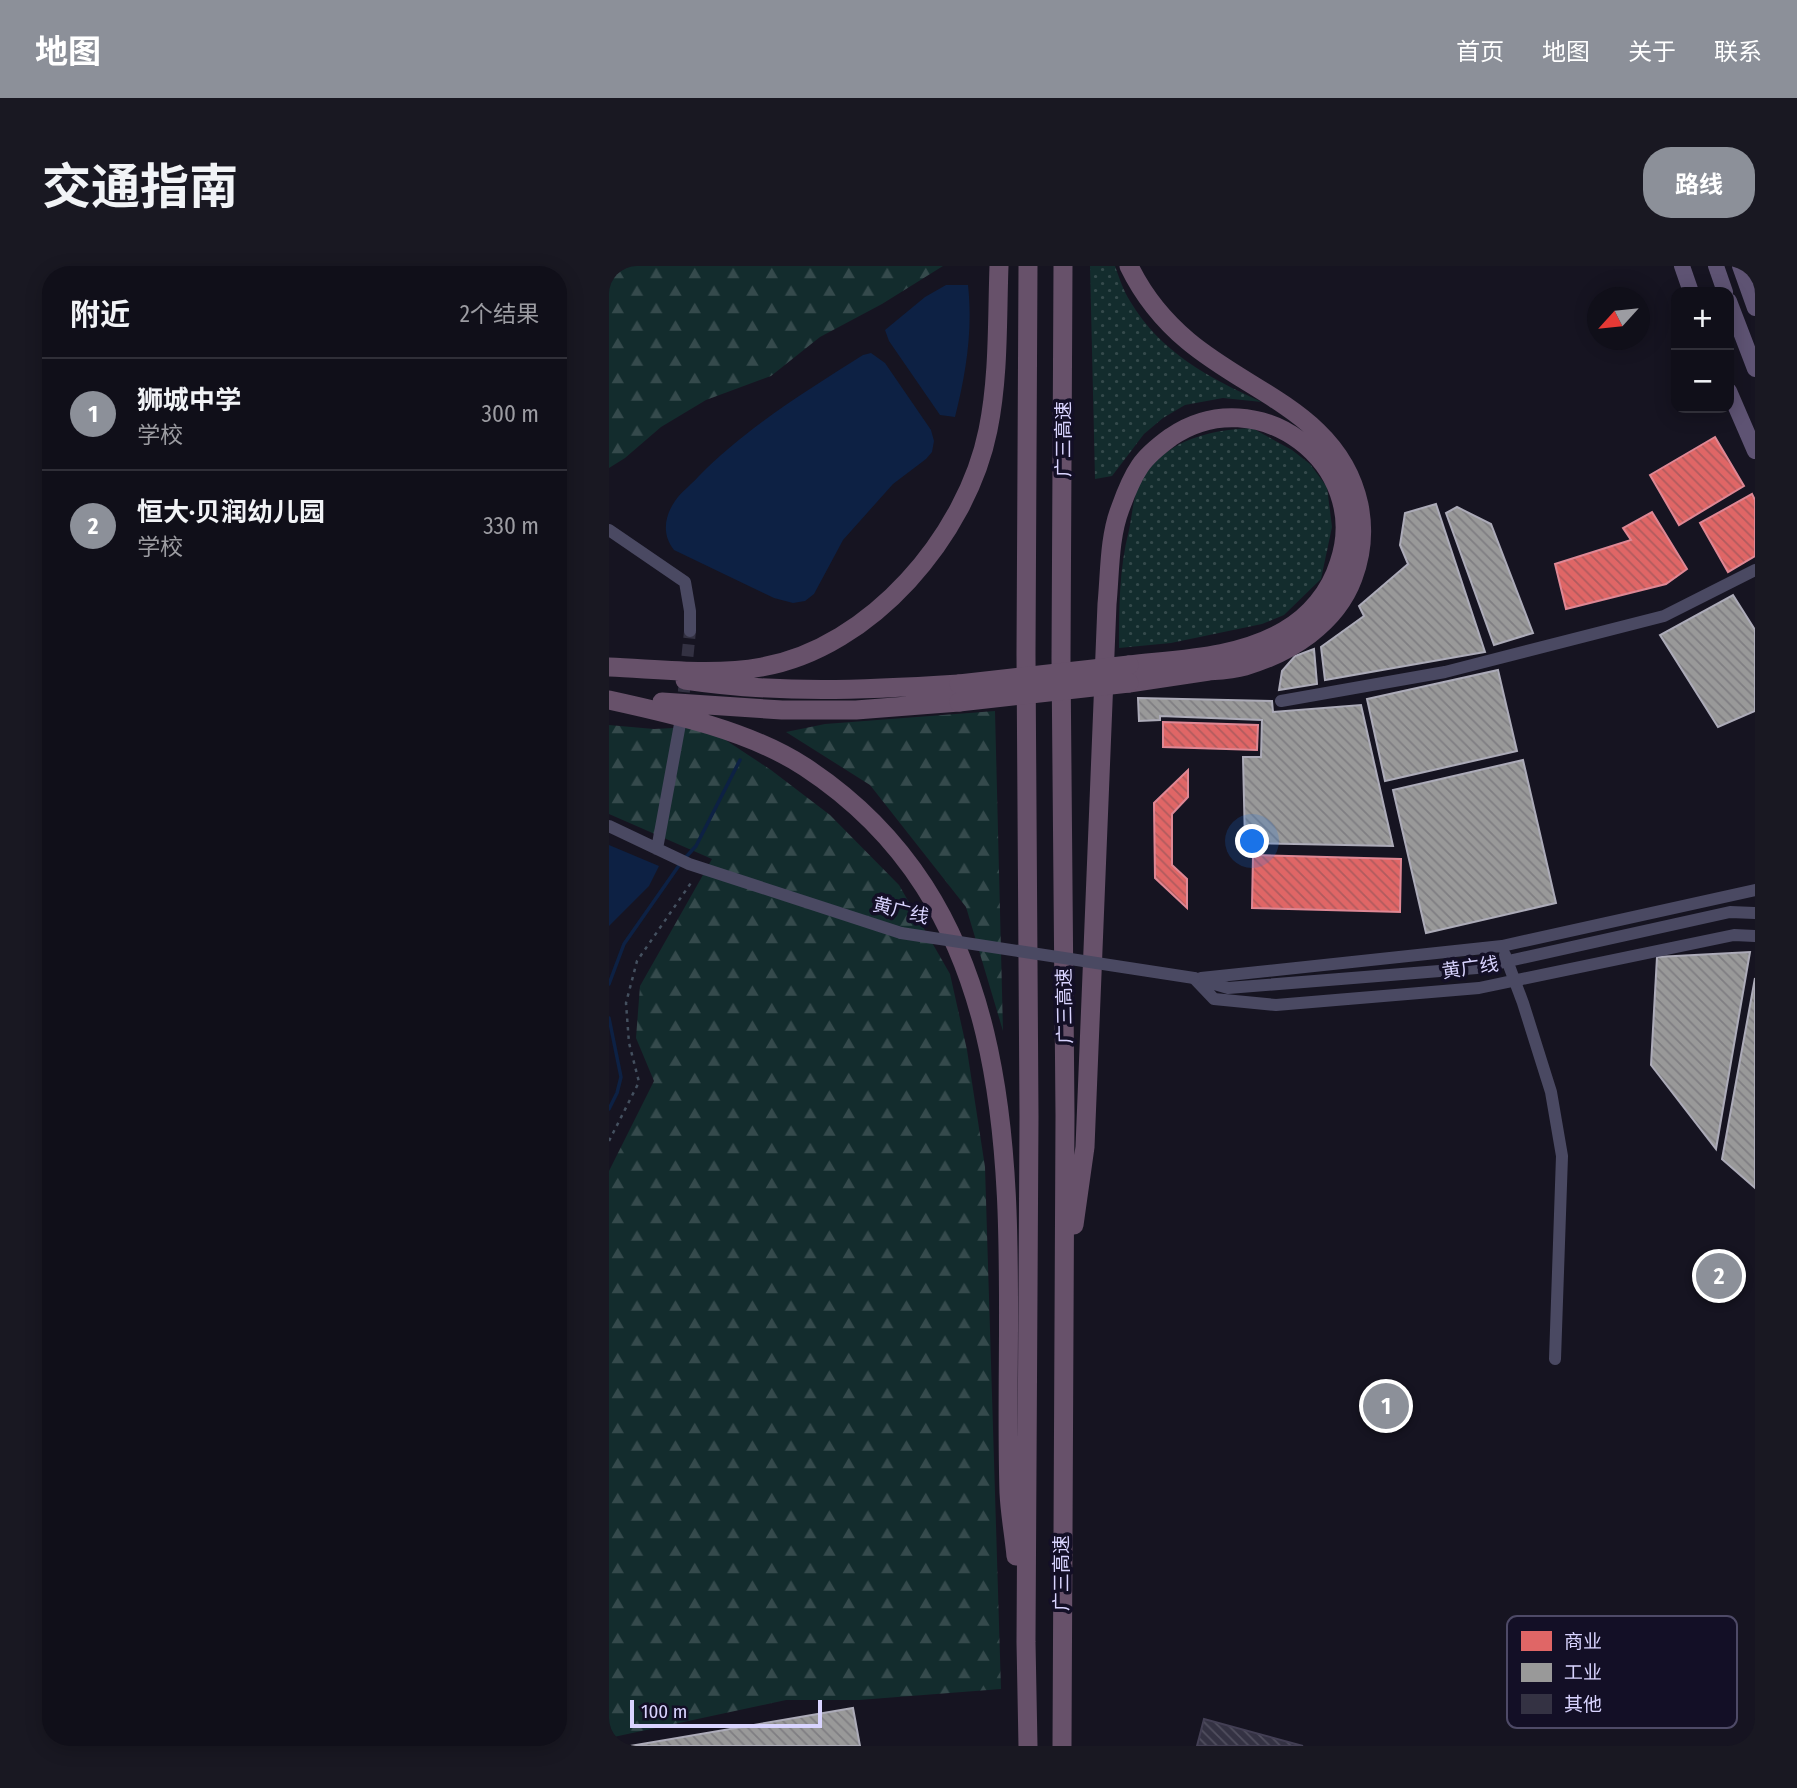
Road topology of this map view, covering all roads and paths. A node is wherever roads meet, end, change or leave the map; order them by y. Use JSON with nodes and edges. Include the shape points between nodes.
{"nodes":[{"id":1,"x":999,"y":266,"type":"edge"},
{"id":2,"x":1028,"y":266,"type":"edge"},
{"id":3,"x":1063,"y":266,"type":"edge"},
{"id":4,"x":1129,"y":266,"type":"edge"},
{"id":5,"x":1682,"y":266,"type":"edge"},
{"id":6,"x":1716,"y":266,"type":"edge"},
{"id":7,"x":1740,"y":266,"type":"edge"},
{"id":8,"x":1689,"y":287,"type":"edge"},
{"id":9,"x":1723,"y":287,"type":"edge"},
{"id":10,"x":1755,"y":307,"type":"edge"},
{"id":11,"x":1734,"y":314,"type":"edge"},
{"id":12,"x":1755,"y":369,"type":"edge"},
{"id":13,"x":1734,"y":402,"type":"edge"},
{"id":14,"x":1755,"y":450,"type":"edge"},
{"id":15,"x":609,"y":530,"type":"edge"},
{"id":16,"x":1755,"y":570,"type":"edge"},
{"id":17,"x":690,"y":631,"type":"tunnel mouth"},
{"id":18,"x":609,"y":667,"type":"edge"},
{"id":19,"x":1129,"y":674,"type":"junction"},
{"id":20,"x":959,"y":693,"type":"junction"},
{"id":21,"x":609,"y":699,"type":"edge"},
{"id":22,"x":1281,"y":701,"type":"dead end"},
{"id":23,"x":680,"y":724,"type":"tunnel mouth"},
{"id":24,"x":609,"y":826,"type":"edge"},
{"id":25,"x":657,"y":849,"type":"junction"},
{"id":26,"x":689,"y":864,"type":"junction"},
{"id":27,"x":1755,"y":890,"type":"edge"},
{"id":28,"x":1755,"y":913,"type":"edge"},
{"id":29,"x":1755,"y":936,"type":"edge"},
{"id":30,"x":1502,"y":946,"type":"junction"},
{"id":31,"x":1508,"y":961,"type":"junction"},
{"id":32,"x":1194,"y":978,"type":"junction"},
{"id":33,"x":1515,"y":980,"type":"junction"},
{"id":34,"x":609,"y":1141,"type":"edge"},
{"id":35,"x":1062,"y":1313,"type":"junction"},
{"id":36,"x":1555,"y":1359,"type":"dead end"},
{"id":37,"x":1026,"y":1642,"type":"junction"},
{"id":38,"x":1028,"y":1746,"type":"edge"},
{"id":39,"x":1062,"y":1746,"type":"edge"}],
"edges":[{"from":1,"to":18,"type":"highway","via":[[988,431],[979,463],[951,522],[914,575],[843,634],[788,660],[734,670]]},
{"from":2,"to":37,"type":"highway","name":"广三高速"},
{"from":3,"to":35,"type":"highway","name":"广三高速"},
{"from":4,"to":19,"type":"highway","via":[[1151,303],[1187,341],[1321,433],[1356,490],[1362,544],[1349,589],[1339,605],[1299,642],[1244,666]]},
{"from":5,"to":8,"type":"main road"},
{"from":6,"to":9,"type":"main road"},
{"from":7,"to":10,"type":"main road"},
{"from":11,"to":12,"type":"main road"},
{"from":13,"to":14,"type":"main road"},
{"from":15,"to":17,"type":"street","via":[[685,582]]},
{"from":16,"to":22,"type":"street","via":[[1664,616],[1444,672]]},
{"from":18,"to":20,"type":"highway","via":[[783,691]]},
{"from":19,"to":20,"type":"highway","bridge":true},
{"from":19,"to":35,"type":"highway","via":[[1260,643],[1284,631],[1323,598],[1339,565],[1346,530],[1335,481],[1307,444],[1269,423],[1246,418],[1203,422],[1180,431],[1149,456],[1118,513],[1107,604],[1084,1147]]},
{"from":20,"to":21,"type":"highway","via":[[856,710]]},
{"from":21,"to":37,"type":"highway","via":[[725,730],[804,766],[893,844],[918,876],[958,951],[986,1031],[1005,1153],[1009,1495]]},
{"from":23,"to":25,"type":"street"},
{"from":24,"to":25,"type":"street","name":"黄广线"},
{"from":25,"to":26,"type":"street","name":"黄广线"},
{"from":26,"to":32,"type":"street","name":"黄广线","bridge":true,"via":[[901,933]]},
{"from":26,"to":34,"type":"path","via":[[637,961],[626,1003],[639,1082]]},
{"from":27,"to":30,"type":"street"},
{"from":28,"to":31,"type":"street","name":"黄广线","via":[[1730,912]]},
{"from":29,"to":33,"type":"street","name":"黄广线","via":[[1734,935]]},
{"from":30,"to":31,"type":"street"},
{"from":30,"to":32,"type":"street"},
{"from":31,"to":32,"type":"street","name":"黄广线","via":[[1477,968],[1228,988]]},
{"from":31,"to":33,"type":"street"},
{"from":32,"to":33,"type":"street","name":"黄广线","via":[[1215,999],[1276,1005],[1479,988]]},
{"from":33,"to":36,"type":"street","via":[[1551,1092],[1562,1156]]},
{"from":35,"to":39,"type":"highway","name":"广三高速"},
{"from":37,"to":38,"type":"highway","name":"广三高速"}]}
